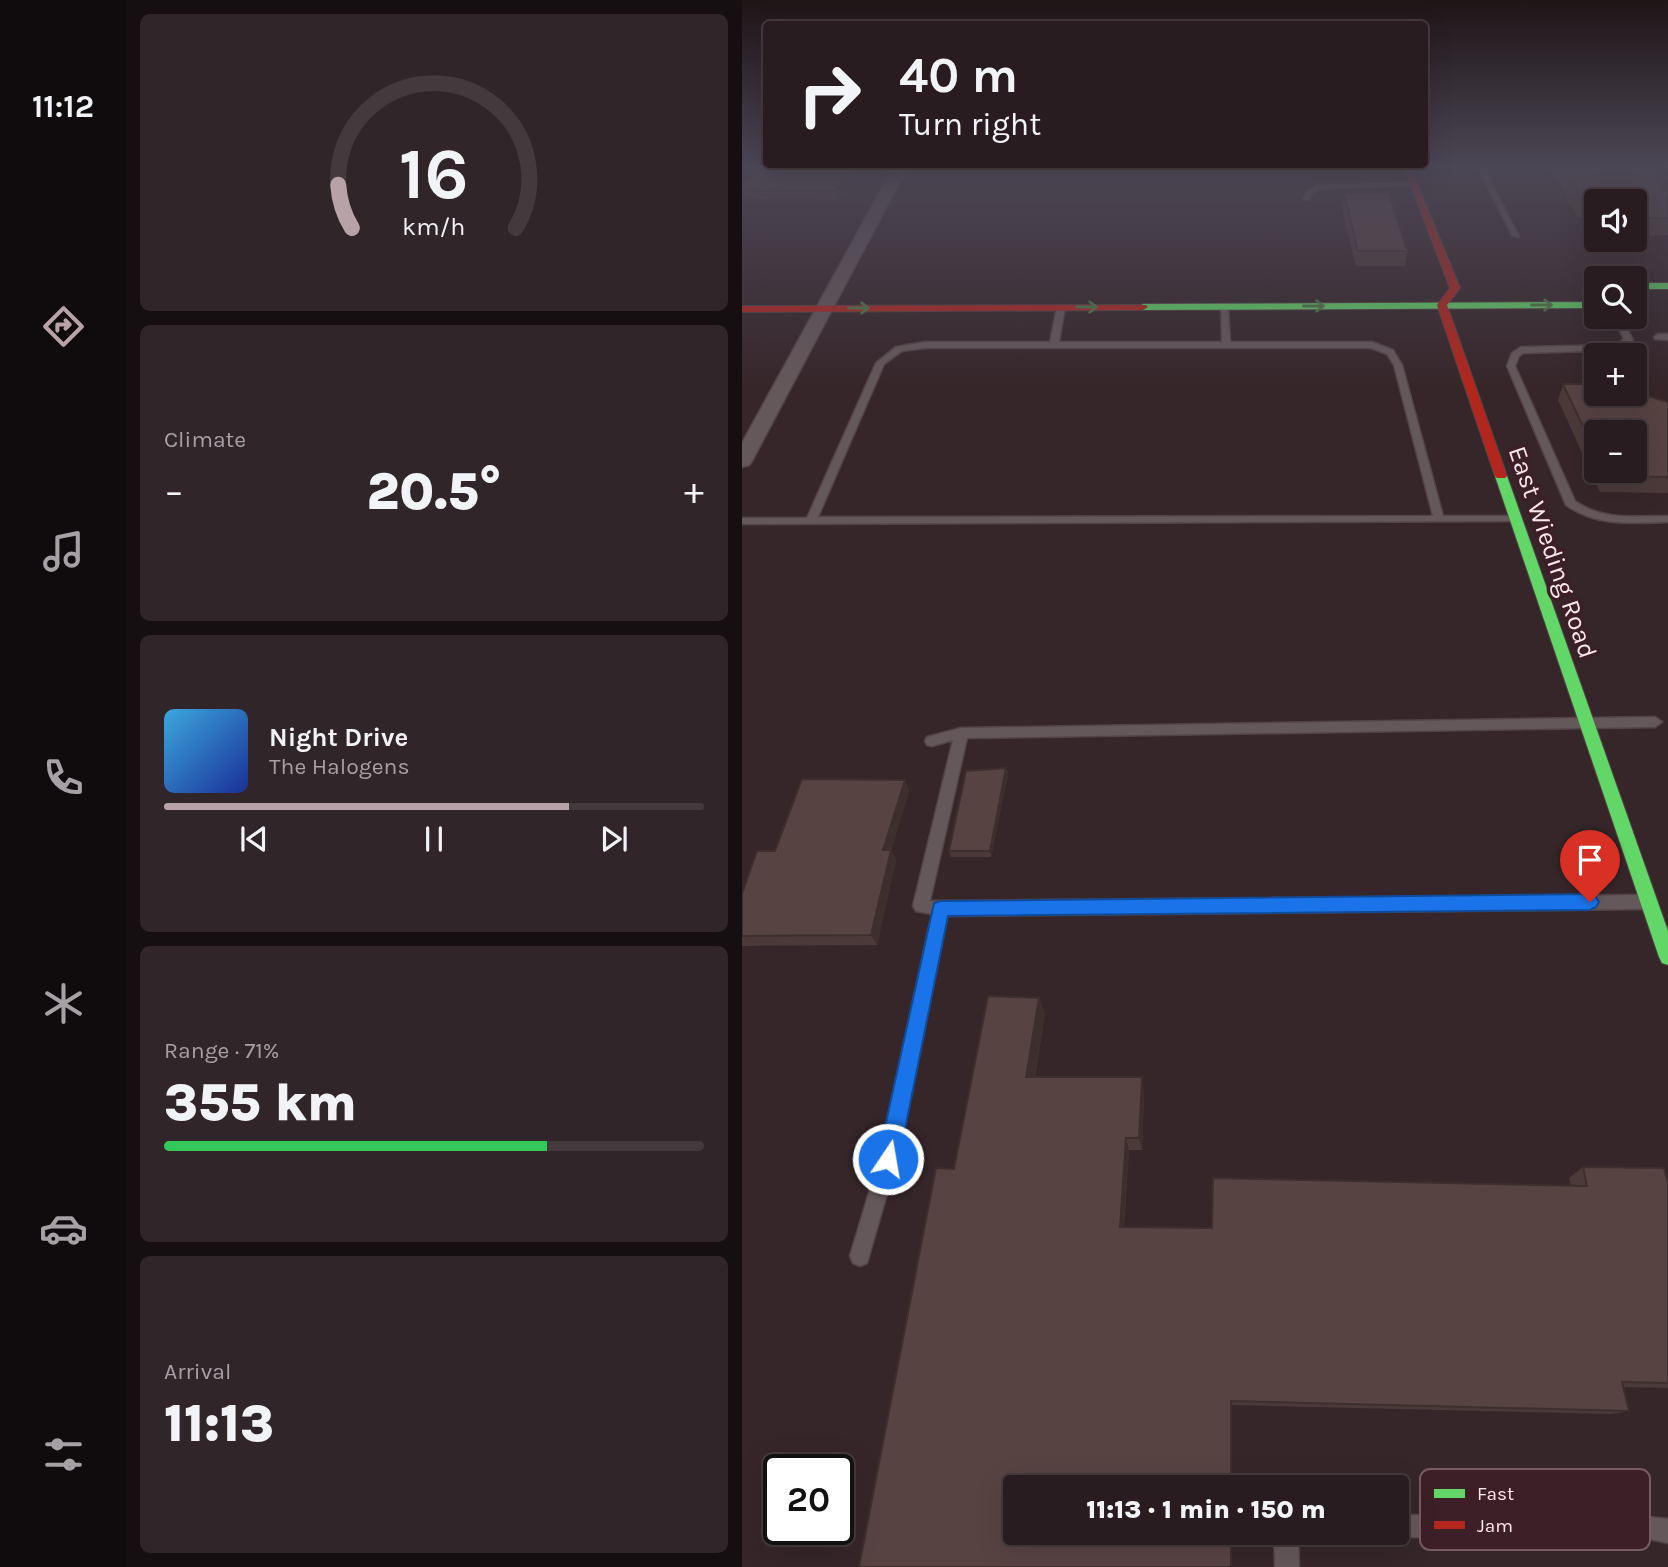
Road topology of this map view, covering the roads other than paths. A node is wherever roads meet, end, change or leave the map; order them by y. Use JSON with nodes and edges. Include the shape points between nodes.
{"nodes":[{"id":1,"x":860,"y":241,"type":"edge"},
{"id":2,"x":1439,"y":241,"type":"edge"},
{"id":3,"x":1647,"y":286,"type":"edge"},
{"id":4,"x":1668,"y":286,"type":"edge"},
{"id":5,"x":1429,"y":288,"type":"dead end"},
{"id":6,"x":1461,"y":288,"type":"junction"},
{"id":7,"x":1442,"y":305,"type":"junction"},
{"id":8,"x":1584,"y":305,"type":"edge"},
{"id":9,"x":1224,"y":306,"type":"junction"},
{"id":10,"x":1061,"y":307,"type":"junction"},
{"id":11,"x":742,"y":309,"type":"edge"},
{"id":12,"x":822,"y":309,"type":"junction"},
{"id":13,"x":1623,"y":329,"type":"edge"},
{"id":14,"x":1054,"y":345,"type":"junction"},
{"id":15,"x":1226,"y":345,"type":"junction"},
{"id":16,"x":742,"y":461,"type":"edge"},
{"id":17,"x":1516,"y":519,"type":"junction"},
{"id":18,"x":1668,"y":519,"type":"edge"},
{"id":19,"x":1439,"y":520,"type":"junction"},
{"id":20,"x":742,"y":521,"type":"edge"},
{"id":21,"x":811,"y":521,"type":"junction"},
{"id":22,"x":1655,"y":722,"type":"dead end"},
{"id":23,"x":1587,"y":724,"type":"junction"},
{"id":24,"x":961,"y":733,"type":"junction"},
{"id":25,"x":932,"y":741,"type":"dead end"},
{"id":26,"x":1649,"y":901,"type":"junction"},
{"id":27,"x":941,"y":909,"type":"junction"},
{"id":28,"x":1668,"y":957,"type":"edge"},
{"id":29,"x":860,"y":1256,"type":"dead end"},
{"id":30,"x":1650,"y":1528,"type":"edge"},
{"id":31,"x":1668,"y":1531,"type":"edge"},
{"id":32,"x":1286,"y":1545,"type":"edge"},
{"id":33,"x":1287,"y":1567,"type":"edge"}],
"edges":[{"from":1,"to":12,"type":"street"},
{"from":2,"to":6,"type":"street"},
{"from":3,"to":4,"type":"street"},
{"from":5,"to":6,"type":"street"},
{"from":6,"to":7,"type":"street"},
{"from":7,"to":8,"type":"street","one_way":true},
{"from":9,"to":7,"type":"street","one_way":true},
{"from":7,"to":17,"type":"street","name":"East Wieding Road"},
{"from":10,"to":9,"type":"street","one_way":true},
{"from":9,"to":15,"type":"lane"},
{"from":12,"to":10,"type":"street","one_way":true},
{"from":10,"to":14,"type":"lane"},
{"from":11,"to":12,"type":"street"},
{"from":12,"to":16,"type":"street"},
{"from":13,"to":18,"type":"lane","via":[[1629,340],[1618,348],[1521,350],[1511,366],[1570,503],[1582,514],[1596,518]]},
{"from":14,"to":15,"type":"lane"},
{"from":14,"to":21,"type":"lane","via":[[899,348],[880,363]]},
{"from":15,"to":19,"type":"lane","via":[[1371,345],[1390,352],[1398,365]]},
{"from":17,"to":19,"type":"lane"},
{"from":17,"to":23,"type":"street","name":"East Wieding Road"},
{"from":19,"to":21,"type":"lane"},
{"from":20,"to":21,"type":"lane"},
{"from":22,"to":23,"type":"lane"},
{"from":23,"to":24,"type":"lane"},
{"from":23,"to":26,"type":"street","name":"East Wieding Road"},
{"from":24,"to":25,"type":"lane"},
{"from":24,"to":27,"type":"lane","via":[[921,906]]},
{"from":26,"to":27,"type":"lane"},
{"from":26,"to":28,"type":"street","name":"East Wieding Road"},
{"from":27,"to":29,"type":"lane","via":[[888,1159]]},
{"from":30,"to":31,"type":"lane"},
{"from":32,"to":33,"type":"lane"}]}
